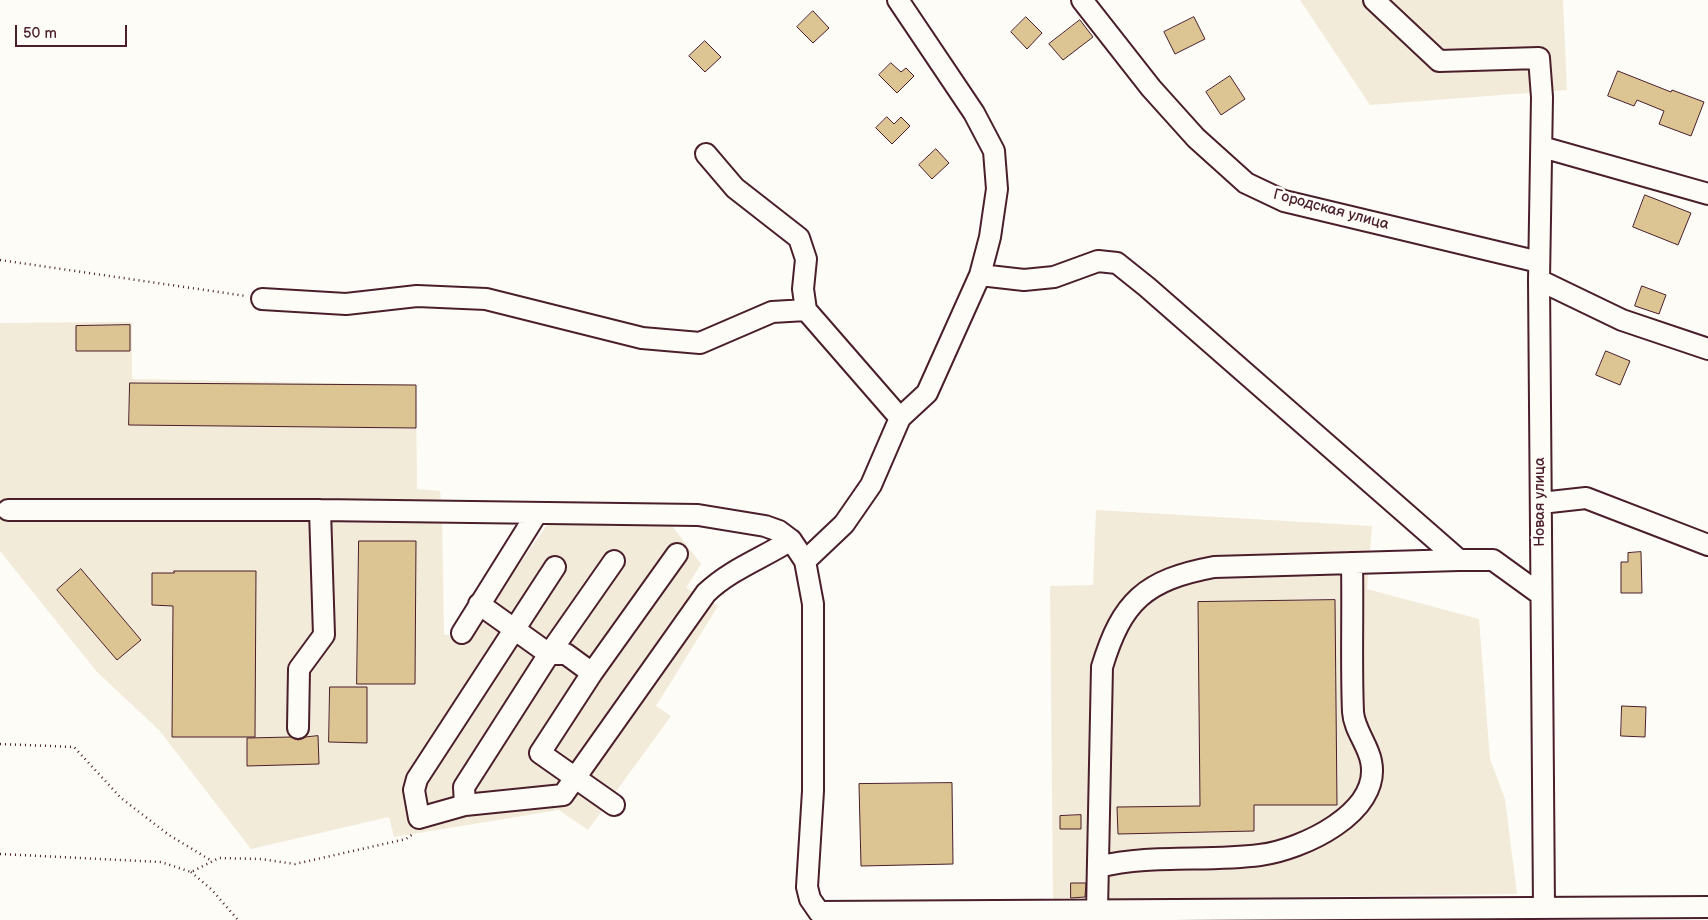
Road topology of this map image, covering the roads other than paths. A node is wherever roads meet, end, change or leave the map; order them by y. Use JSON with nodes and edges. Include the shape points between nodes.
{"nodes":[{"id":1,"x":898,"y":0,"type":"edge"},
{"id":2,"x":1082,"y":0,"type":"edge"},
{"id":3,"x":1374,"y":0,"type":"edge"},
{"id":4,"x":1542,"y":147,"type":"junction"},
{"id":5,"x":706,"y":154,"type":"dead end"},
{"id":6,"x":1708,"y":194,"type":"edge"},
{"id":7,"x":1539,"y":271,"type":"junction"},
{"id":8,"x":980,"y":275,"type":"junction"},
{"id":9,"x":262,"y":299,"type":"road end"},
{"id":10,"x":806,"y":310,"type":"junction"},
{"id":11,"x":1708,"y":349,"type":"edge"},
{"id":12,"x":900,"y":418,"type":"junction"},
{"id":13,"x":1540,"y":503,"type":"junction"},
{"id":14,"x":8,"y":510,"type":"dead end"},
{"id":15,"x":320,"y":510,"type":"junction"},
{"id":16,"x":537,"y":513,"type":"junction"},
{"id":17,"x":791,"y":540,"type":"junction"},
{"id":18,"x":1708,"y":545,"type":"edge"},
{"id":19,"x":677,"y":554,"type":"dead end"},
{"id":20,"x":1460,"y":560,"type":"junction"},
{"id":21,"x":614,"y":561,"type":"dead end"},
{"id":22,"x":805,"y":561,"type":"junction"},
{"id":23,"x":1352,"y":564,"type":"junction"},
{"id":24,"x":555,"y":568,"type":"dead end"},
{"id":25,"x":1540,"y":594,"type":"junction"},
{"id":26,"x":480,"y":604,"type":"junction"},
{"id":27,"x":513,"y":628,"type":"junction"},
{"id":28,"x":462,"y":633,"type":"dead end"},
{"id":29,"x":549,"y":654,"type":"junction"},
{"id":30,"x":592,"y":673,"type":"junction"},
{"id":31,"x":298,"y":728,"type":"dead end"},
{"id":32,"x":575,"y":777,"type":"junction"},
{"id":33,"x":465,"y":805,"type":"junction"},
{"id":34,"x":614,"y":805,"type":"dead end"},
{"id":35,"x":1098,"y":867,"type":"junction"},
{"id":36,"x":1544,"y":907,"type":"junction"},
{"id":37,"x":1708,"y":907,"type":"edge"},
{"id":38,"x":1097,"y":910,"type":"junction"},
{"id":39,"x":1599,"y":914,"type":"edge"},
{"id":40,"x":947,"y":915,"type":"edge"},
{"id":41,"x":1128,"y":915,"type":"edge"},
{"id":42,"x":891,"y":916,"type":"edge"}],
"edges":[{"from":1,"to":8,"type":"street","via":[[974,113],[994,151],[996,189],[990,237]]},
{"from":2,"to":7,"type":"street","name":"Городская улица","via":[[1151,88],[1196,138],[1246,183],[1284,200]]},
{"from":3,"to":4,"type":"street","name":"Новая улица","via":[[1439,61],[1540,58]]},
{"from":4,"to":6,"type":"street"},
{"from":4,"to":7,"type":"street","name":"Новая улица"},
{"from":5,"to":10,"type":"street","via":[[735,188],[799,238],[806,259],[803,289]]},
{"from":7,"to":11,"type":"street","name":"Городская улица","via":[[1622,320]]},
{"from":7,"to":13,"type":"street","name":"Новая улица"},
{"from":8,"to":12,"type":"street","via":[[927,392]]},
{"from":8,"to":20,"type":"street","via":[[1024,280],[1054,277],[1098,261],[1116,263]]},
{"from":9,"to":10,"type":"street","via":[[346,304],[417,296],[486,300],[642,338],[700,343],[772,312]]},
{"from":10,"to":12,"type":"street"},
{"from":12,"to":22,"type":"street","via":[[871,485],[844,524]]},
{"from":13,"to":18,"type":"street","via":[[1586,498]]},
{"from":13,"to":25,"type":"street","name":"Новая улица"},
{"from":14,"to":15,"type":"street"},
{"from":15,"to":16,"type":"street"},
{"from":15,"to":31,"type":"street","via":[[324,636],[299,670]]},
{"from":16,"to":17,"type":"street","via":[[698,515],[765,526]]},
{"from":16,"to":26,"type":"street"},
{"from":17,"to":22,"type":"street"},
{"from":17,"to":32,"type":"street","via":[[767,556],[737,568],[706,593]]},
{"from":19,"to":30,"type":"street"},
{"from":20,"to":23,"type":"street"},
{"from":20,"to":25,"type":"street","via":[[1492,560]]},
{"from":21,"to":29,"type":"street"},
{"from":22,"to":42,"type":"street","via":[[814,604],[812,791],[807,887],[819,912]]},
{"from":23,"to":35,"type":"street","via":[[1214,567],[1186,572],[1154,586],[1130,605],[1112,634],[1102,667]]},
{"from":23,"to":35,"type":"street","via":[[1353,714],[1371,762],[1371,782],[1363,800],[1313,840],[1261,855],[1122,861]]},
{"from":24,"to":27,"type":"street"},
{"from":25,"to":36,"type":"street","name":"Новая улица"},
{"from":26,"to":27,"type":"street"},
{"from":26,"to":28,"type":"street"},
{"from":27,"to":29,"type":"street"},
{"from":27,"to":33,"type":"street","via":[[417,779],[414,790],[418,818]]},
{"from":29,"to":30,"type":"street","via":[[566,654]]},
{"from":29,"to":33,"type":"street","via":[[464,787]]},
{"from":30,"to":32,"type":"street","via":[[540,753]]},
{"from":32,"to":33,"type":"street","via":[[562,795]]},
{"from":32,"to":34,"type":"street"},
{"from":35,"to":38,"type":"street"},
{"from":36,"to":39,"type":"street"},
{"from":36,"to":41,"type":"street"},
{"from":37,"to":39,"type":"street"},
{"from":38,"to":40,"type":"street"},
{"from":38,"to":41,"type":"street"},
{"from":40,"to":42,"type":"street"}]}
